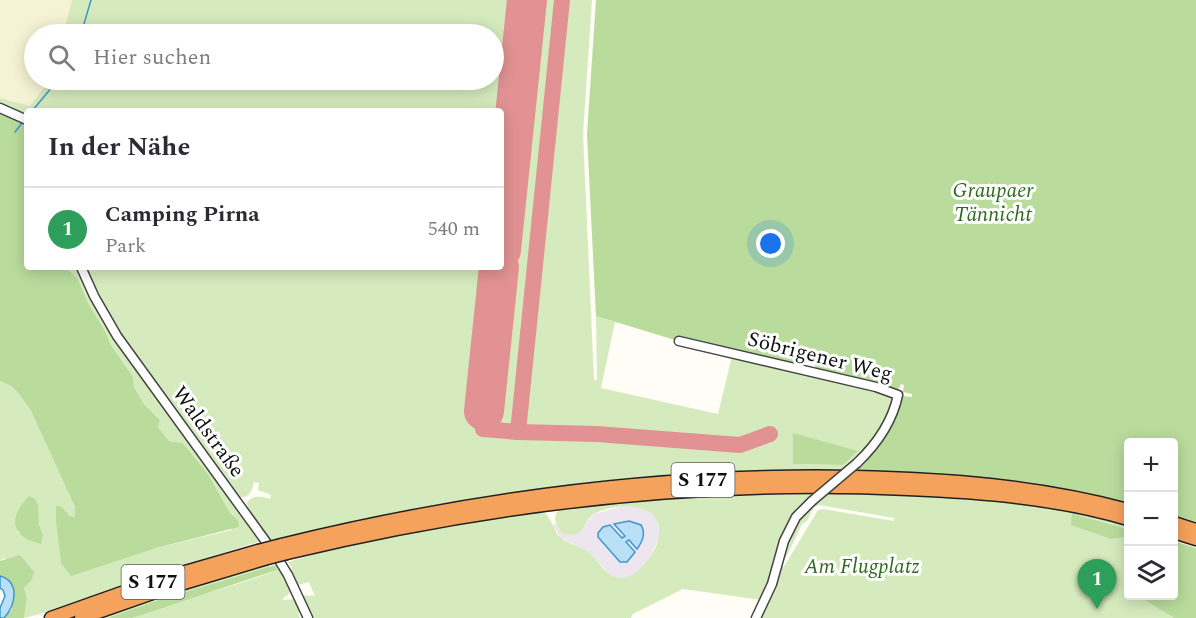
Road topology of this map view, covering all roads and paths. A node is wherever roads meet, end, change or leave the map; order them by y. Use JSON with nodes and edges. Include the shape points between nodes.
{"nodes":[{"id":1,"x":0,"y":108,"type":"edge"},
{"id":2,"x":24,"y":118,"type":"edge"},
{"id":3,"x":82,"y":270,"type":"edge"},
{"id":4,"x":679,"y":341,"type":"dead end"},
{"id":5,"x":1124,"y":509,"type":"edge"},
{"id":6,"x":1124,"y":518,"type":"edge"},
{"id":7,"x":1178,"y":525,"type":"edge"},
{"id":8,"x":1196,"y":530,"type":"edge"},
{"id":9,"x":1178,"y":534,"type":"edge"},
{"id":10,"x":1196,"y":539,"type":"edge"},
{"id":11,"x":284,"y":549,"type":"junction"},
{"id":12,"x":261,"y":555,"type":"junction"},
{"id":13,"x":51,"y":618,"type":"edge"},
{"id":14,"x":81,"y":618,"type":"edge"},
{"id":15,"x":308,"y":618,"type":"edge"},
{"id":16,"x":756,"y":618,"type":"edge"}],
"edges":[{"from":1,"to":2,"type":"street"},
{"from":3,"to":15,"type":"street","name":"Waldstraße","via":[[117,336],[277,557]]},
{"from":4,"to":16,"type":"street","name":"Söbrigener Weg","bridge":true,"via":[[898,395],[879,441],[796,517]]},
{"from":5,"to":11,"type":"highway","number":"S 177","via":[[1078,497],[982,483],[813,476],[707,480],[607,487],[423,513]]},
{"from":6,"to":11,"type":"highway","number":"S 177","via":[[1073,506],[978,493],[847,487],[709,489],[507,509]]},
{"from":7,"to":8,"type":"highway"},
{"from":9,"to":10,"type":"highway"},
{"from":11,"to":12,"type":"highway","number":"S 177","bridge":true},
{"from":12,"to":13,"type":"highway","number":"S 177","via":[[161,579]]},
{"from":12,"to":14,"type":"highway","number":"S 177"}]}
